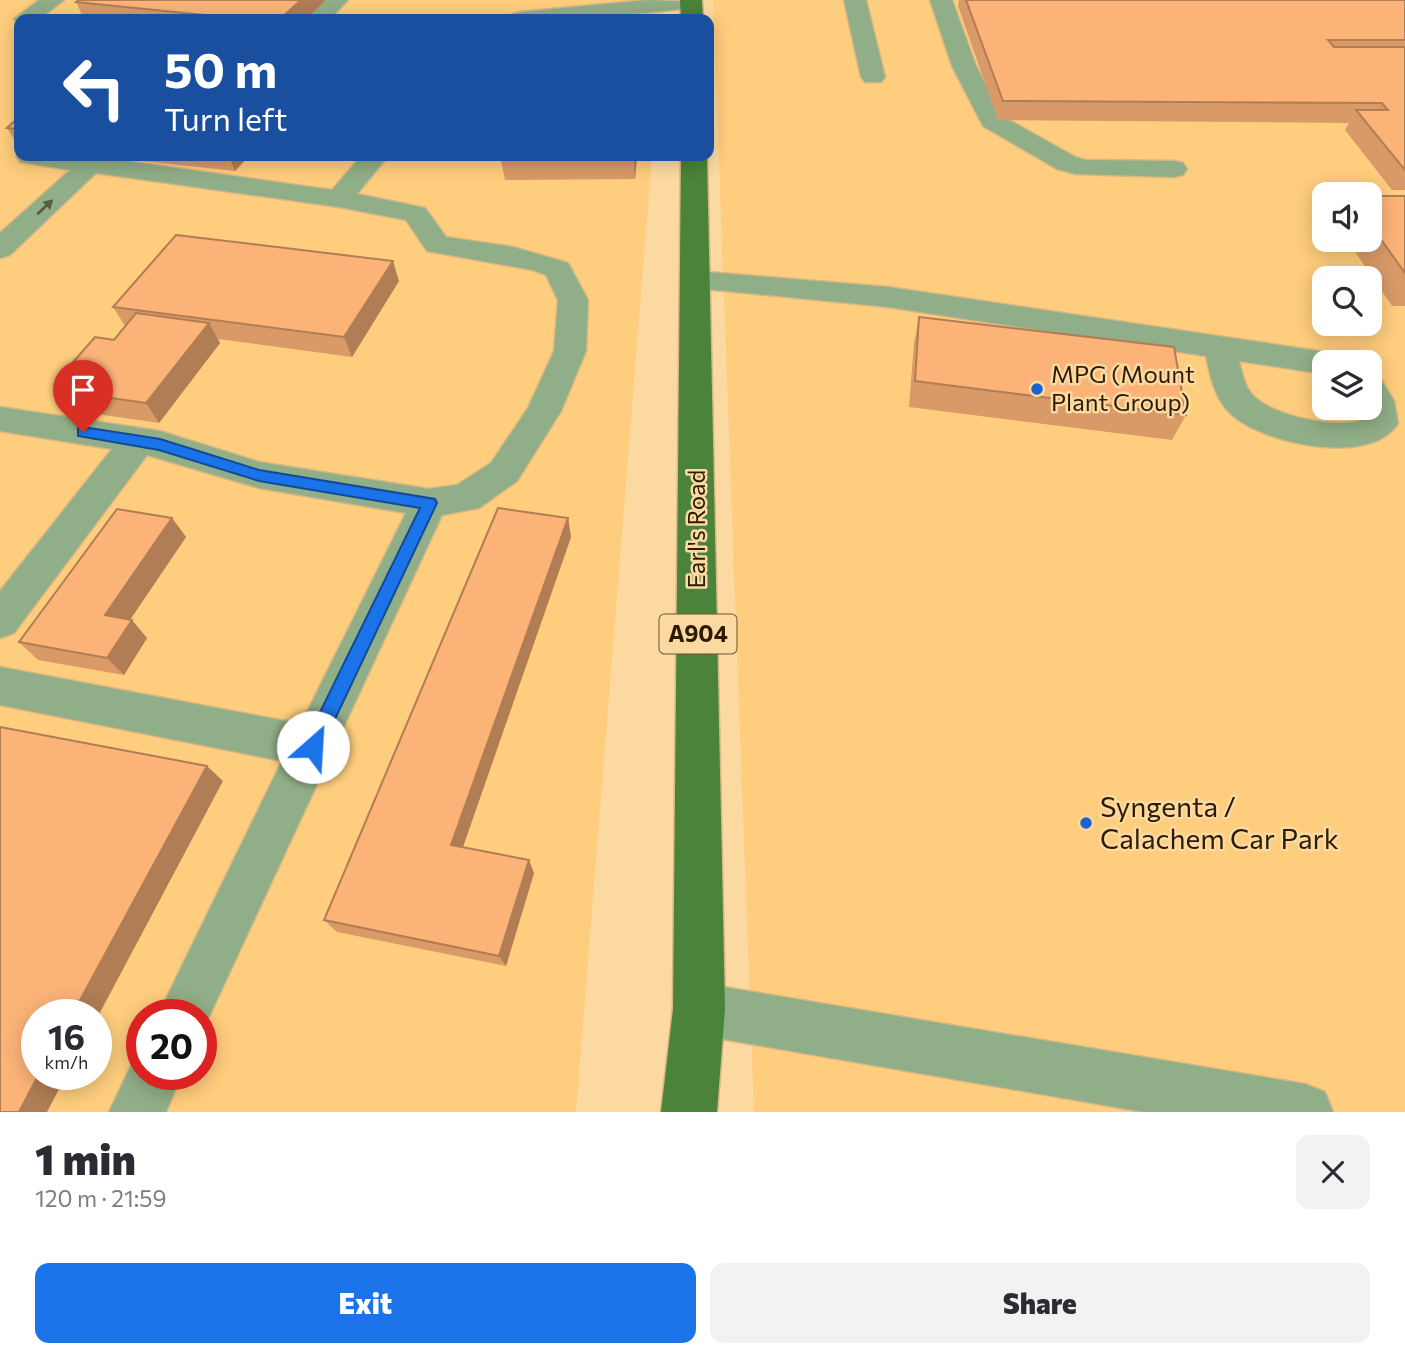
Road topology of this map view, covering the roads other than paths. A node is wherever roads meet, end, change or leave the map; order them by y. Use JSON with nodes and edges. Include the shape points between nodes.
{"nodes":[{"id":1,"x":53,"y":0,"type":"edge"},
{"id":2,"x":337,"y":0,"type":"edge"},
{"id":3,"x":855,"y":0,"type":"edge"},
{"id":4,"x":941,"y":0,"type":"edge"},
{"id":5,"x":691,"y":7,"type":"edge"},
{"id":6,"x":32,"y":14,"type":"edge"},
{"id":7,"x":323,"y":14,"type":"edge"},
{"id":8,"x":592,"y":14,"type":"edge"},
{"id":9,"x":873,"y":77,"type":"dead end"},
{"id":10,"x":68,"y":161,"type":"edge"},
{"id":11,"x":371,"y":161,"type":"edge"},
{"id":12,"x":694,"y":161,"type":"edge"},
{"id":13,"x":91,"y":164,"type":"junction"},
{"id":14,"x":1174,"y":169,"type":"dead end"},
{"id":15,"x":339,"y":200,"type":"junction"},
{"id":16,"x":0,"y":249,"type":"edge"},
{"id":17,"x":696,"y":280,"type":"junction"},
{"id":18,"x":1220,"y":348,"type":"junction"},
{"id":19,"x":1312,"y":361,"type":"edge"},
{"id":20,"x":0,"y":419,"type":"edge"},
{"id":21,"x":1380,"y":420,"type":"edge"},
{"id":22,"x":138,"y":441,"type":"junction"},
{"id":23,"x":429,"y":503,"type":"junction"},
{"id":24,"x":0,"y":621,"type":"edge"},
{"id":25,"x":0,"y":686,"type":"edge"},
{"id":26,"x":313,"y":747,"type":"junction"},
{"id":27,"x":192,"y":999,"type":"edge"},
{"id":28,"x":699,"y":1009,"type":"junction"},
{"id":29,"x":148,"y":1090,"type":"edge"},
{"id":30,"x":138,"y":1112,"type":"edge"},
{"id":31,"x":689,"y":1112,"type":"edge"},
{"id":32,"x":1305,"y":1112,"type":"edge"}],
"edges":[{"from":1,"to":6,"type":"lane"},
{"from":2,"to":7,"type":"lane"},
{"from":3,"to":9,"type":"lane"},
{"from":4,"to":14,"type":"lane","via":[[964,65],[992,121],[1085,169]]},
{"from":5,"to":8,"type":"lane"},
{"from":10,"to":13,"type":"lane"},
{"from":11,"to":15,"type":"lane"},
{"from":12,"to":17,"type":"main road","name":"Earl's Road","number":"A904"},
{"from":13,"to":15,"type":"lane"},
{"from":16,"to":13,"type":"lane","one_way":true},
{"from":15,"to":23,"type":"lane","via":[[415,214],[437,245],[496,252],[558,268],[573,300],[570,351],[544,411],[504,472],[466,498]]},
{"from":17,"to":18,"type":"lane","via":[[888,297]]},
{"from":17,"to":28,"type":"main road","name":"Earl's Road","number":"A904"},
{"from":18,"to":19,"type":"lane"},
{"from":18,"to":21,"type":"lane","via":[[1230,389],[1257,416],[1283,427],[1360,435]]},
{"from":20,"to":22,"type":"lane"},
{"from":22,"to":23,"type":"lane","via":[[259,475]]},
{"from":22,"to":24,"type":"lane"},
{"from":23,"to":26,"type":"lane"},
{"from":25,"to":26,"type":"lane"},
{"from":26,"to":27,"type":"lane"},
{"from":28,"to":31,"type":"main road","name":"Earl's Road","number":"A904"},
{"from":28,"to":32,"type":"lane"},
{"from":29,"to":30,"type":"lane"}]}
